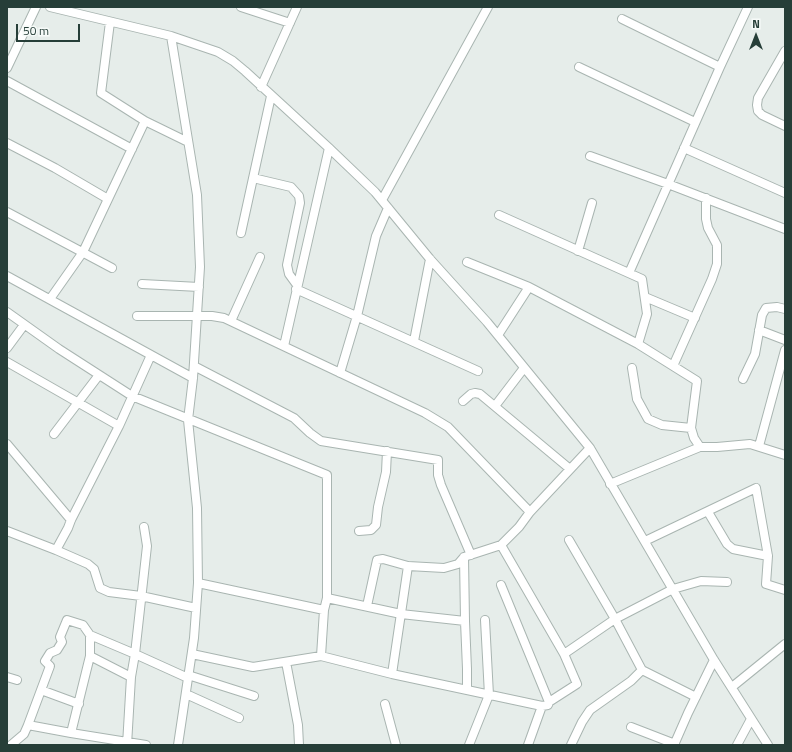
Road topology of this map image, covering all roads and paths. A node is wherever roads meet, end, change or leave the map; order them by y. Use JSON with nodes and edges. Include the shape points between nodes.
{"nodes":[{"id":1,"x":36,"y":7,"type":"edge"},
{"id":2,"x":50,"y":7,"type":"edge"},
{"id":3,"x":241,"y":7,"type":"edge"},
{"id":4,"x":297,"y":7,"type":"edge"},
{"id":5,"x":488,"y":7,"type":"edge"},
{"id":6,"x":748,"y":7,"type":"edge"},
{"id":7,"x":622,"y":19,"type":"dead end"},
{"id":8,"x":110,"y":22,"type":"junction"},
{"id":9,"x":290,"y":23,"type":"junction"},
{"id":10,"x":171,"y":36,"type":"junction"},
{"id":11,"x":785,"y":51,"type":"edge"},
{"id":12,"x":579,"y":67,"type":"dead end"},
{"id":13,"x":720,"y":67,"type":"junction"},
{"id":14,"x":7,"y":68,"type":"edge"},
{"id":15,"x":7,"y":81,"type":"edge"},
{"id":16,"x":262,"y":87,"type":"junction"},
{"id":17,"x":271,"y":96,"type":"junction"},
{"id":18,"x":145,"y":121,"type":"junction"},
{"id":19,"x":695,"y":122,"type":"junction"},
{"id":20,"x":785,"y":126,"type":"edge"},
{"id":21,"x":188,"y":142,"type":"junction"},
{"id":22,"x":7,"y":143,"type":"edge"},
{"id":23,"x":329,"y":148,"type":"junction"},
{"id":24,"x":684,"y":148,"type":"junction"},
{"id":25,"x":132,"y":149,"type":"junction"},
{"id":26,"x":590,"y":156,"type":"dead end"},
{"id":27,"x":253,"y":178,"type":"junction"},
{"id":28,"x":668,"y":184,"type":"junction"},
{"id":29,"x":785,"y":192,"type":"edge"},
{"id":30,"x":706,"y":198,"type":"junction"},
{"id":31,"x":108,"y":200,"type":"junction"},
{"id":32,"x":382,"y":200,"type":"junction"},
{"id":33,"x":592,"y":203,"type":"dead end"},
{"id":34,"x":388,"y":208,"type":"junction"},
{"id":35,"x":7,"y":212,"type":"edge"},
{"id":36,"x":499,"y":215,"type":"dead end"},
{"id":37,"x":785,"y":229,"type":"edge"},
{"id":38,"x":241,"y":233,"type":"dead end"},
{"id":39,"x":578,"y":251,"type":"junction"},
{"id":40,"x":83,"y":252,"type":"junction"},
{"id":41,"x":260,"y":257,"type":"dead end"},
{"id":42,"x":430,"y":259,"type":"junction"},
{"id":43,"x":467,"y":262,"type":"dead end"},
{"id":44,"x":112,"y":268,"type":"dead end"},
{"id":45,"x":628,"y":273,"type":"junction"},
{"id":46,"x":7,"y":276,"type":"edge"},
{"id":47,"x":142,"y":284,"type":"dead end"},
{"id":48,"x":297,"y":287,"type":"junction"},
{"id":49,"x":529,"y":287,"type":"junction"},
{"id":50,"x":199,"y":288,"type":"junction"},
{"id":51,"x":645,"y":297,"type":"junction"},
{"id":52,"x":50,"y":299,"type":"junction"},
{"id":53,"x":785,"y":309,"type":"edge"},
{"id":54,"x":7,"y":312,"type":"edge"},
{"id":55,"x":137,"y":316,"type":"dead end"},
{"id":56,"x":197,"y":316,"type":"junction"},
{"id":57,"x":357,"y":316,"type":"junction"},
{"id":58,"x":695,"y":318,"type":"junction"},
{"id":59,"x":232,"y":321,"type":"junction"},
{"id":60,"x":24,"y":325,"type":"junction"},
{"id":61,"x":759,"y":330,"type":"junction"},
{"id":62,"x":498,"y":335,"type":"junction"},
{"id":63,"x":785,"y":340,"type":"edge"},
{"id":64,"x":414,"y":342,"type":"junction"},
{"id":65,"x":638,"y":344,"type":"junction"},
{"id":66,"x":284,"y":346,"type":"junction"},
{"id":67,"x":7,"y":348,"type":"edge"},
{"id":68,"x":785,"y":350,"type":"edge"},
{"id":69,"x":151,"y":355,"type":"junction"},
{"id":70,"x":7,"y":362,"type":"edge"},
{"id":71,"x":194,"y":366,"type":"junction"},
{"id":72,"x":673,"y":366,"type":"junction"},
{"id":73,"x":524,"y":368,"type":"junction"},
{"id":74,"x":632,"y":368,"type":"dead end"},
{"id":75,"x":478,"y":371,"type":"dead end"},
{"id":76,"x":340,"y":373,"type":"junction"},
{"id":77,"x":99,"y":375,"type":"junction"},
{"id":78,"x":193,"y":378,"type":"junction"},
{"id":79,"x":744,"y":379,"type":"dead end"},
{"id":80,"x":132,"y":396,"type":"junction"},
{"id":81,"x":463,"y":401,"type":"dead end"},
{"id":82,"x":78,"y":402,"type":"junction"},
{"id":83,"x":495,"y":406,"type":"junction"},
{"id":84,"x":188,"y":420,"type":"junction"},
{"id":85,"x":119,"y":426,"type":"junction"},
{"id":86,"x":691,"y":428,"type":"junction"},
{"id":87,"x":54,"y":434,"type":"dead end"},
{"id":88,"x":7,"y":444,"type":"edge"},
{"id":89,"x":758,"y":446,"type":"junction"},
{"id":90,"x":700,"y":447,"type":"junction"},
{"id":91,"x":590,"y":448,"type":"junction"},
{"id":92,"x":387,"y":452,"type":"junction"},
{"id":93,"x":785,"y":455,"type":"edge"},
{"id":94,"x":570,"y":470,"type":"junction"},
{"id":95,"x":610,"y":484,"type":"junction"},
{"id":96,"x":530,"y":512,"type":"junction"},
{"id":97,"x":708,"y":512,"type":"junction"},
{"id":98,"x":71,"y":520,"type":"junction"},
{"id":99,"x":144,"y":527,"type":"dead end"},
{"id":100,"x":7,"y":531,"type":"edge"},
{"id":101,"x":359,"y":531,"type":"dead end"},
{"id":102,"x":569,"y":540,"type":"dead end"},
{"id":103,"x":645,"y":541,"type":"junction"},
{"id":104,"x":501,"y":546,"type":"junction"},
{"id":105,"x":56,"y":550,"type":"junction"},
{"id":106,"x":468,"y":556,"type":"junction"},
{"id":107,"x":768,"y":556,"type":"junction"},
{"id":108,"x":408,"y":566,"type":"junction"},
{"id":109,"x":726,"y":582,"type":"dead end"},
{"id":110,"x":198,"y":583,"type":"junction"},
{"id":111,"x":501,"y":585,"type":"dead end"},
{"id":112,"x":673,"y":590,"type":"junction"},
{"id":113,"x":785,"y":590,"type":"edge"},
{"id":114,"x":141,"y":596,"type":"junction"},
{"id":115,"x":327,"y":598,"type":"junction"},
{"id":116,"x":367,"y":606,"type":"junction"},
{"id":117,"x":196,"y":608,"type":"junction"},
{"id":118,"x":324,"y":610,"type":"junction"},
{"id":119,"x":401,"y":614,"type":"junction"},
{"id":120,"x":615,"y":619,"type":"junction"},
{"id":121,"x":485,"y":620,"type":"dead end"},
{"id":122,"x":464,"y":622,"type":"junction"},
{"id":123,"x":90,"y":635,"type":"junction"},
{"id":124,"x":785,"y":644,"type":"edge"},
{"id":125,"x":135,"y":654,"type":"junction"},
{"id":126,"x":192,"y":654,"type":"junction"},
{"id":127,"x":564,"y":654,"type":"junction"},
{"id":128,"x":90,"y":656,"type":"junction"},
{"id":129,"x":321,"y":656,"type":"junction"},
{"id":130,"x":714,"y":660,"type":"junction"},
{"id":131,"x":286,"y":662,"type":"junction"},
{"id":132,"x":642,"y":670,"type":"junction"},
{"id":133,"x":392,"y":674,"type":"junction"},
{"id":134,"x":7,"y":677,"type":"edge"},
{"id":135,"x":130,"y":677,"type":"junction"},
{"id":136,"x":188,"y":677,"type":"junction"},
{"id":137,"x":17,"y":680,"type":"dead end"},
{"id":138,"x":732,"y":687,"type":"junction"},
{"id":139,"x":41,"y":690,"type":"junction"},
{"id":140,"x":467,"y":690,"type":"junction"},
{"id":141,"x":186,"y":694,"type":"junction"},
{"id":142,"x":489,"y":695,"type":"junction"},
{"id":143,"x":254,"y":696,"type":"dead end"},
{"id":144,"x":696,"y":696,"type":"junction"},
{"id":145,"x":79,"y":704,"type":"junction"},
{"id":146,"x":385,"y":704,"type":"dead end"},
{"id":147,"x":546,"y":704,"type":"junction"},
{"id":148,"x":239,"y":718,"type":"dead end"},
{"id":149,"x":751,"y":719,"type":"junction"},
{"id":150,"x":28,"y":725,"type":"junction"},
{"id":151,"x":631,"y":727,"type":"dead end"},
{"id":152,"x":71,"y":733,"type":"junction"},
{"id":153,"x":127,"y":743,"type":"edge"},
{"id":154,"x":674,"y":744,"type":"edge"},
{"id":155,"x":11,"y":745,"type":"edge"},
{"id":156,"x":146,"y":745,"type":"edge"},
{"id":157,"x":178,"y":745,"type":"edge"},
{"id":158,"x":299,"y":745,"type":"edge"},
{"id":159,"x":396,"y":745,"type":"edge"},
{"id":160,"x":469,"y":745,"type":"edge"},
{"id":161,"x":528,"y":745,"type":"edge"},
{"id":162,"x":571,"y":745,"type":"edge"},
{"id":163,"x":737,"y":745,"type":"edge"},
{"id":164,"x":768,"y":745,"type":"edge"}],
"edges":[{"from":1,"to":14,"type":"street"},
{"from":2,"to":8,"type":"street"},
{"from":3,"to":9,"type":"street"},
{"from":4,"to":9,"type":"street"},
{"from":5,"to":32,"type":"street"},
{"from":6,"to":13,"type":"street"},
{"from":7,"to":13,"type":"street"},
{"from":8,"to":10,"type":"street"},
{"from":8,"to":18,"type":"street","via":[[100,93]]},
{"from":9,"to":16,"type":"street"},
{"from":10,"to":16,"type":"street","via":[[218,52],[233,61]]},
{"from":10,"to":21,"type":"street"},
{"from":11,"to":20,"type":"street","via":[[758,98],[757,105],[762,115]]},
{"from":12,"to":19,"type":"street"},
{"from":13,"to":19,"type":"street"},
{"from":15,"to":25,"type":"street"},
{"from":16,"to":17,"type":"street"},
{"from":17,"to":23,"type":"street"},
{"from":17,"to":27,"type":"street"},
{"from":18,"to":21,"type":"street"},
{"from":18,"to":25,"type":"street"},
{"from":19,"to":24,"type":"street"},
{"from":21,"to":50,"type":"street","via":[[197,195]]},
{"from":22,"to":31,"type":"street"},
{"from":23,"to":32,"type":"street"},
{"from":23,"to":48,"type":"street"},
{"from":24,"to":28,"type":"street"},
{"from":24,"to":29,"type":"street"},
{"from":25,"to":31,"type":"street"},
{"from":26,"to":28,"type":"street"},
{"from":27,"to":38,"type":"street"},
{"from":27,"to":48,"type":"street","via":[[290,188],[299,196],[300,203],[287,265]]},
{"from":28,"to":30,"type":"street"},
{"from":28,"to":45,"type":"street"},
{"from":30,"to":37,"type":"street"},
{"from":30,"to":58,"type":"street","via":[[706,219],[717,245],[717,264]]},
{"from":31,"to":40,"type":"street"},
{"from":32,"to":34,"type":"street"},
{"from":33,"to":39,"type":"street"},
{"from":34,"to":42,"type":"street"},
{"from":34,"to":57,"type":"street","via":[[376,236]]},
{"from":35,"to":40,"type":"street"},
{"from":36,"to":39,"type":"street"},
{"from":39,"to":45,"type":"street"},
{"from":40,"to":44,"type":"street"},
{"from":40,"to":52,"type":"street"},
{"from":41,"to":59,"type":"street"},
{"from":42,"to":62,"type":"street"},
{"from":42,"to":64,"type":"street"},
{"from":43,"to":49,"type":"street"},
{"from":45,"to":51,"type":"street","via":[[642,279]]},
{"from":46,"to":52,"type":"street"},
{"from":47,"to":50,"type":"street"},
{"from":48,"to":57,"type":"street"},
{"from":48,"to":66,"type":"street"},
{"from":49,"to":62,"type":"street"},
{"from":49,"to":65,"type":"street"},
{"from":50,"to":56,"type":"street"},
{"from":51,"to":58,"type":"street"},
{"from":51,"to":65,"type":"street","via":[[647,314]]},
{"from":52,"to":69,"type":"street"},
{"from":53,"to":61,"type":"street","via":[[766,308]]},
{"from":54,"to":60,"type":"street"},
{"from":55,"to":56,"type":"street"},
{"from":56,"to":59,"type":"street","via":[[212,316]]},
{"from":56,"to":71,"type":"street"},
{"from":57,"to":64,"type":"street"},
{"from":57,"to":76,"type":"street"},
{"from":58,"to":72,"type":"street"},
{"from":59,"to":66,"type":"street"},
{"from":60,"to":67,"type":"street"},
{"from":60,"to":77,"type":"street"},
{"from":61,"to":63,"type":"street"},
{"from":61,"to":79,"type":"street","via":[[755,354]]},
{"from":62,"to":73,"type":"street"},
{"from":64,"to":75,"type":"street"},
{"from":65,"to":72,"type":"street"},
{"from":66,"to":76,"type":"street"},
{"from":68,"to":89,"type":"street"},
{"from":69,"to":78,"type":"street"},
{"from":69,"to":80,"type":"street"},
{"from":70,"to":82,"type":"street"},
{"from":71,"to":78,"type":"street"},
{"from":71,"to":92,"type":"street","via":[[294,418],[321,441]]},
{"from":72,"to":86,"type":"street","via":[[697,381]]},
{"from":73,"to":83,"type":"street"},
{"from":73,"to":91,"type":"street"},
{"from":74,"to":86,"type":"street","via":[[637,399],[648,419],[662,425]]},
{"from":76,"to":96,"type":"street","via":[[425,413],[448,427]]},
{"from":77,"to":80,"type":"street"},
{"from":77,"to":82,"type":"street"},
{"from":78,"to":84,"type":"street"},
{"from":80,"to":84,"type":"street"},
{"from":80,"to":85,"type":"street"},
{"from":81,"to":83,"type":"street","via":[[475,393]]},
{"from":82,"to":85,"type":"street"},
{"from":82,"to":87,"type":"street"},
{"from":83,"to":94,"type":"street"},
{"from":84,"to":110,"type":"street","via":[[197,508]]},
{"from":84,"to":115,"type":"street","via":[[327,475]]},
{"from":85,"to":98,"type":"street"},
{"from":86,"to":90,"type":"street"},
{"from":88,"to":98,"type":"street"},
{"from":89,"to":90,"type":"street","via":[[750,444]]},
{"from":89,"to":93,"type":"street"},
{"from":90,"to":95,"type":"street"},
{"from":91,"to":94,"type":"street"},
{"from":91,"to":95,"type":"street"},
{"from":92,"to":101,"type":"street","via":[[376,525],[371,530]]},
{"from":92,"to":106,"type":"street","via":[[438,460],[441,485]]},
{"from":94,"to":96,"type":"street"},
{"from":95,"to":103,"type":"street"},
{"from":96,"to":104,"type":"street"},
{"from":97,"to":103,"type":"street"},
{"from":97,"to":107,"type":"street","via":[[727,544],[733,549]]},
{"from":97,"to":107,"type":"street","via":[[756,488]]},
{"from":98,"to":105,"type":"street"},
{"from":99,"to":114,"type":"street","via":[[147,546]]},
{"from":100,"to":105,"type":"street"},
{"from":102,"to":120,"type":"street"},
{"from":103,"to":112,"type":"street"},
{"from":104,"to":106,"type":"street"},
{"from":104,"to":127,"type":"street"},
{"from":105,"to":114,"type":"street","via":[[94,569],[100,588],[109,592]]},
{"from":106,"to":108,"type":"street","via":[[458,564],[444,568]]},
{"from":106,"to":122,"type":"street"},
{"from":107,"to":113,"type":"street","via":[[766,584]]},
{"from":108,"to":116,"type":"street","via":[[377,560]]},
{"from":108,"to":119,"type":"street"},
{"from":109,"to":112,"type":"street","via":[[701,581]]},
{"from":110,"to":117,"type":"street"},
{"from":110,"to":118,"type":"street"},
{"from":111,"to":147,"type":"street"},
{"from":112,"to":120,"type":"street"},
{"from":112,"to":130,"type":"street"},
{"from":114,"to":117,"type":"street"},
{"from":114,"to":125,"type":"street"},
{"from":115,"to":116,"type":"street"},
{"from":115,"to":118,"type":"street"},
{"from":116,"to":119,"type":"street"},
{"from":117,"to":126,"type":"street"},
{"from":118,"to":129,"type":"street"},
{"from":119,"to":122,"type":"street"},
{"from":119,"to":133,"type":"street"},
{"from":120,"to":127,"type":"street"},
{"from":120,"to":132,"type":"street"},
{"from":121,"to":142,"type":"street"},
{"from":122,"to":140,"type":"street"},
{"from":123,"to":125,"type":"street"},
{"from":123,"to":128,"type":"street"},
{"from":123,"to":139,"type":"street","via":[[83,625],[67,620],[60,637],[62,642],[45,661],[50,666]]},
{"from":124,"to":138,"type":"street"},
{"from":125,"to":135,"type":"street"},
{"from":125,"to":136,"type":"street"},
{"from":126,"to":131,"type":"street","via":[[253,667]]},
{"from":126,"to":136,"type":"street"},
{"from":127,"to":147,"type":"street","via":[[577,684]]},
{"from":128,"to":135,"type":"street"},
{"from":128,"to":145,"type":"street"},
{"from":129,"to":131,"type":"street"},
{"from":129,"to":133,"type":"street"},
{"from":130,"to":138,"type":"street"},
{"from":130,"to":144,"type":"street"},
{"from":131,"to":158,"type":"street","via":[[298,725]]},
{"from":132,"to":144,"type":"street"},
{"from":132,"to":162,"type":"street","via":[[631,681],[590,710]]},
{"from":133,"to":140,"type":"street"},
{"from":134,"to":137,"type":"street"},
{"from":135,"to":153,"type":"street"},
{"from":136,"to":141,"type":"street"},
{"from":136,"to":143,"type":"street"},
{"from":138,"to":149,"type":"street"},
{"from":139,"to":145,"type":"street"},
{"from":139,"to":150,"type":"street"},
{"from":140,"to":142,"type":"street"},
{"from":141,"to":148,"type":"street"},
{"from":141,"to":157,"type":"street"},
{"from":142,"to":147,"type":"street"},
{"from":142,"to":160,"type":"street"},
{"from":144,"to":154,"type":"street"},
{"from":145,"to":152,"type":"street"},
{"from":146,"to":159,"type":"street"},
{"from":147,"to":161,"type":"street"},
{"from":149,"to":163,"type":"street"},
{"from":149,"to":164,"type":"street"},
{"from":150,"to":152,"type":"street"},
{"from":150,"to":155,"type":"street","via":[[24,734]]},
{"from":151,"to":154,"type":"street"},
{"from":152,"to":153,"type":"street"},
{"from":153,"to":156,"type":"street"}]}
